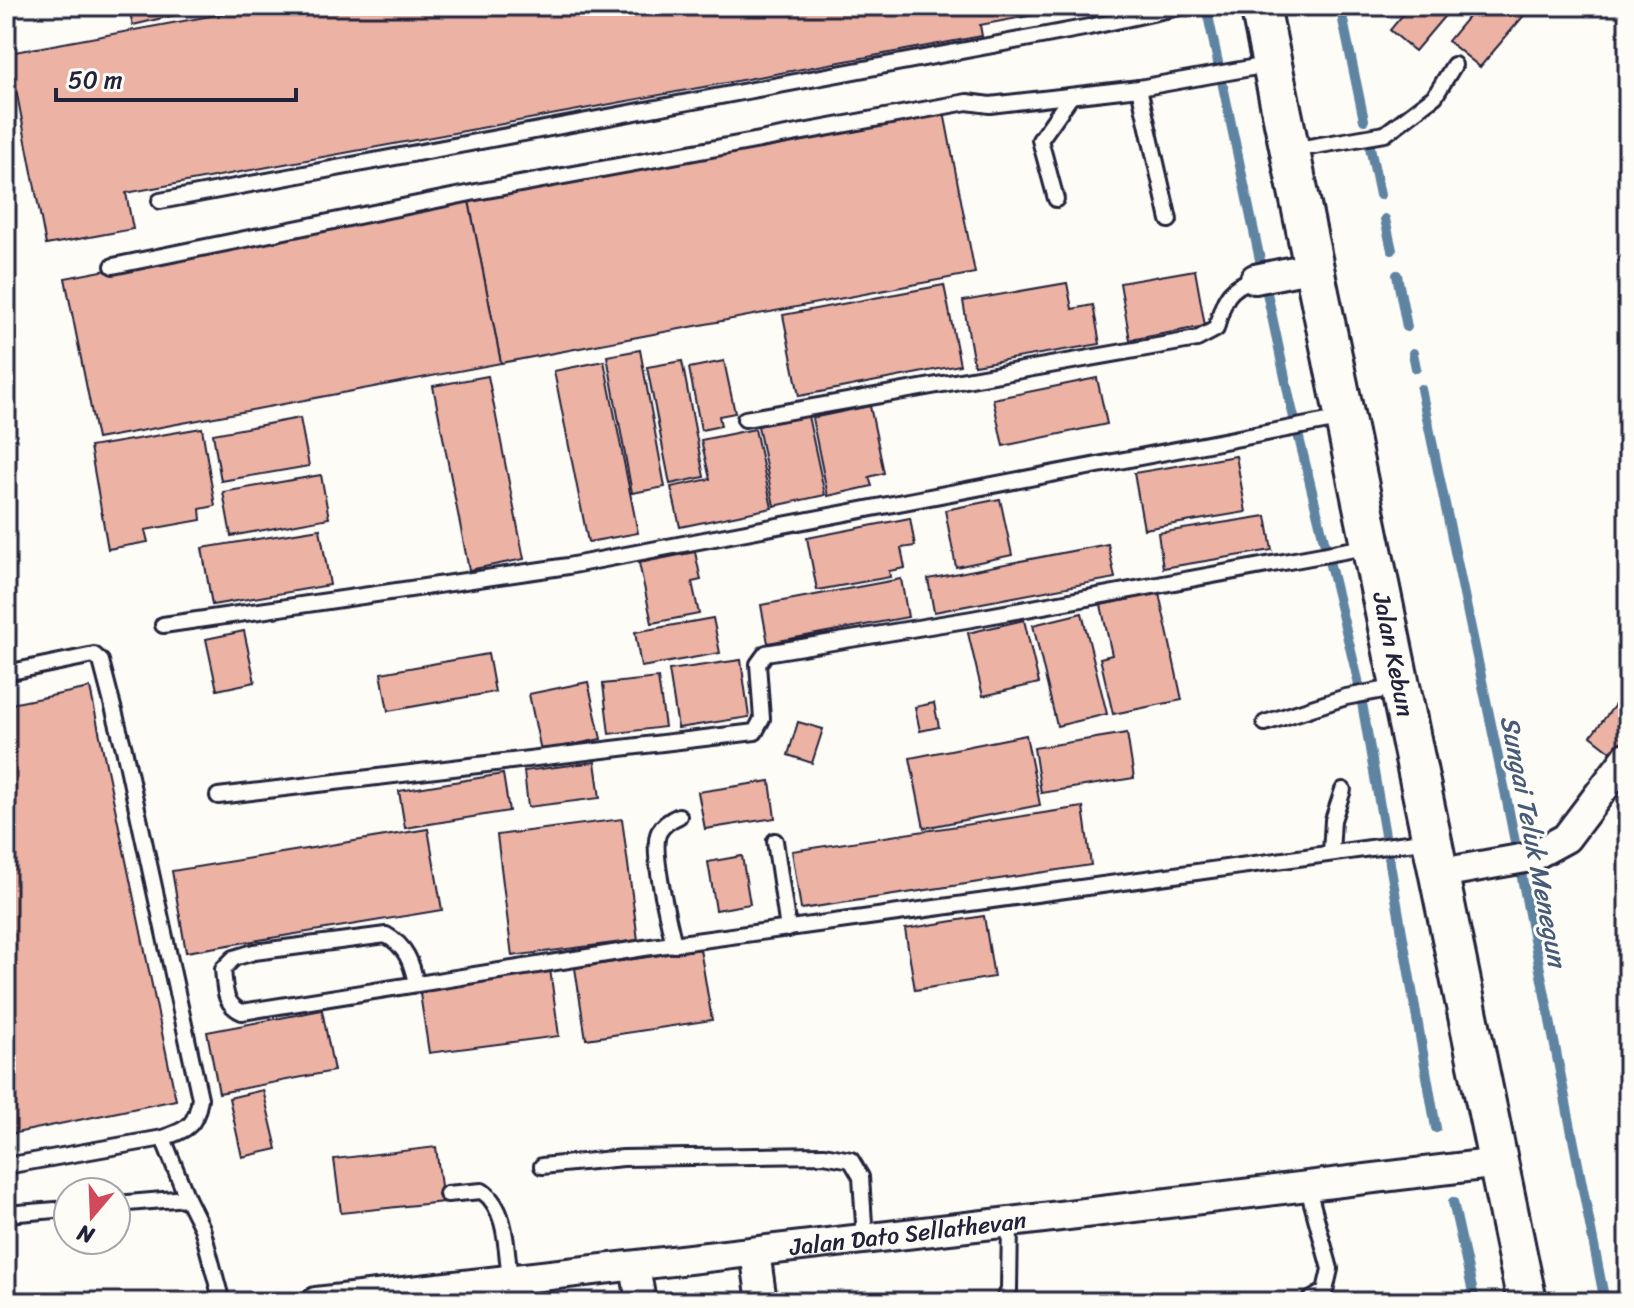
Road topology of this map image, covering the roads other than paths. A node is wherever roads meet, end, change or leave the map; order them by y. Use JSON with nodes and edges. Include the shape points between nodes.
{"nodes":[{"id":1,"x":1184,"y":6,"type":"edge"},
{"id":2,"x":1260,"y":6,"type":"edge"},
{"id":3,"x":1158,"y":9,"type":"edge"},
{"id":4,"x":1273,"y":64,"type":"junction"},
{"id":5,"x":1454,"y":65,"type":"dead end"},
{"id":6,"x":1139,"y":88,"type":"junction"},
{"id":7,"x":1071,"y":96,"type":"junction"},
{"id":8,"x":1291,"y":151,"type":"junction"},
{"id":9,"x":1056,"y":199,"type":"dead end"},
{"id":10,"x":160,"y":201,"type":"dead end"},
{"id":11,"x":1169,"y":220,"type":"dead end"},
{"id":12,"x":113,"y":266,"type":"dead end"},
{"id":13,"x":1314,"y":267,"type":"junction"},
{"id":14,"x":1263,"y":278,"type":"joint"},
{"id":15,"x":1344,"y":417,"type":"junction"},
{"id":16,"x":745,"y":419,"type":"dead end"},
{"id":17,"x":1371,"y":546,"type":"junction"},
{"id":18,"x":163,"y":625,"type":"dead end"},
{"id":19,"x":6,"y":673,"type":"edge"},
{"id":20,"x":1383,"y":690,"type":"junction"},
{"id":21,"x":1265,"y":723,"type":"dead end"},
{"id":22,"x":1628,"y":756,"type":"edge"},
{"id":23,"x":1343,"y":790,"type":"dead end"},
{"id":24,"x":218,"y":796,"type":"dead end"},
{"id":25,"x":679,"y":816,"type":"dead end"},
{"id":26,"x":775,"y":841,"type":"dead end"},
{"id":27,"x":1331,"y":853,"type":"junction"},
{"id":28,"x":1437,"y":856,"type":"junction"},
{"id":29,"x":788,"y":929,"type":"junction"},
{"id":30,"x":674,"y":945,"type":"junction"},
{"id":31,"x":416,"y":984,"type":"junction"},
{"id":32,"x":163,"y":1138,"type":"junction"},
{"id":33,"x":1499,"y":1163,"type":"junction"},
{"id":34,"x":6,"y":1166,"type":"edge"},
{"id":35,"x":542,"y":1166,"type":"dead end"},
{"id":36,"x":1307,"y":1184,"type":"junction"},
{"id":37,"x":447,"y":1194,"type":"dead end"},
{"id":38,"x":187,"y":1198,"type":"junction"},
{"id":39,"x":132,"y":1203,"type":"edge"},
{"id":40,"x":52,"y":1210,"type":"edge"},
{"id":41,"x":6,"y":1214,"type":"edge"},
{"id":42,"x":1010,"y":1222,"type":"junction"},
{"id":43,"x":865,"y":1239,"type":"junction"},
{"id":44,"x":510,"y":1280,"type":"junction"},
{"id":45,"x":759,"y":1282,"type":"edge"},
{"id":46,"x":638,"y":1285,"type":"edge"},
{"id":47,"x":222,"y":1302,"type":"edge"},
{"id":48,"x":316,"y":1302,"type":"edge"},
{"id":49,"x":1003,"y":1302,"type":"edge"},
{"id":50,"x":1307,"y":1302,"type":"edge"},
{"id":51,"x":1527,"y":1302,"type":"edge"}],
"edges":[{"from":1,"to":3,"type":"lane"},
{"from":2,"to":4,"type":"main road","name":"Jalan Kebun"},
{"from":3,"to":10,"type":"lane"},
{"from":4,"to":6,"type":"lane"},
{"from":4,"to":8,"type":"main road","name":"Jalan Kebun"},
{"from":5,"to":8,"type":"lane","via":[[1435,96],[1385,134]]},
{"from":6,"to":7,"type":"lane"},
{"from":6,"to":11,"type":"lane"},
{"from":7,"to":9,"type":"lane","via":[[1040,140]]},
{"from":7,"to":12,"type":"lane","via":[[990,105],[967,102],[476,192]]},
{"from":8,"to":13,"type":"main road","name":"Jalan Kebun"},
{"from":13,"to":14,"type":"street"},
{"from":13,"to":15,"type":"main road","name":"Jalan Kebun"},
{"from":14,"to":16,"type":"lane","via":[[1240,283],[1223,301],[1216,329],[1197,339]]},
{"from":15,"to":17,"type":"main road","name":"Jalan Kebun"},
{"from":15,"to":18,"type":"lane","via":[[568,566]]},
{"from":17,"to":20,"type":"main road","name":"Jalan Kebun"},
{"from":17,"to":24,"type":"lane","via":[[766,653],[758,664],[762,719],[755,732]]},
{"from":19,"to":32,"type":"lane","via":[[94,655],[101,661],[200,1098],[197,1118]]},
{"from":20,"to":21,"type":"lane"},
{"from":20,"to":28,"type":"main road","name":"Jalan Kebun"},
{"from":22,"to":28,"type":"street","via":[[1566,838],[1519,859]]},
{"from":23,"to":27,"type":"lane","via":[[1333,820]]},
{"from":25,"to":30,"type":"lane","via":[[659,833],[656,852]]},
{"from":26,"to":29,"type":"lane"},
{"from":27,"to":28,"type":"lane","via":[[1386,846]]},
{"from":27,"to":29,"type":"lane"},
{"from":28,"to":33,"type":"main road","name":"Jalan Kebun"},
{"from":29,"to":30,"type":"lane"},
{"from":30,"to":31,"type":"lane"},
{"from":31,"to":31,"type":"lane","via":[[412,962],[399,942],[386,935],[254,952],[234,958],[223,969],[227,1001],[242,1012]]},
{"from":32,"to":34,"type":"lane"},
{"from":32,"to":38,"type":"lane"},
{"from":33,"to":36,"type":"street","name":"Jalan Dato Sellathevan"},
{"from":33,"to":51,"type":"main road","name":"Jalan Kebun"},
{"from":35,"to":43,"type":"lane","via":[[639,1158],[824,1155],[851,1160],[861,1177]]},
{"from":36,"to":42,"type":"street","name":"Jalan Dato Sellathevan"},
{"from":36,"to":50,"type":"lane","via":[[1330,1269],[1325,1291]]},
{"from":37,"to":44,"type":"lane","via":[[482,1191],[492,1198],[499,1209]]},
{"from":38,"to":39,"type":"lane"},
{"from":38,"to":47,"type":"lane","via":[[202,1228]]},
{"from":40,"to":41,"type":"lane"},
{"from":42,"to":43,"type":"street","name":"Jalan Dato Sellathevan"},
{"from":42,"to":49,"type":"lane","via":[[1009,1290]]},
{"from":43,"to":45,"type":"street","name":"Jalan Dato Sellathevan"},
{"from":44,"to":46,"type":"street","name":"Jalan Dato Sellathevan"},
{"from":44,"to":48,"type":"street","name":"Jalan Dato Sellathevan"},
{"from":45,"to":46,"type":"street","name":"Jalan Dato Sellathevan"}]}
